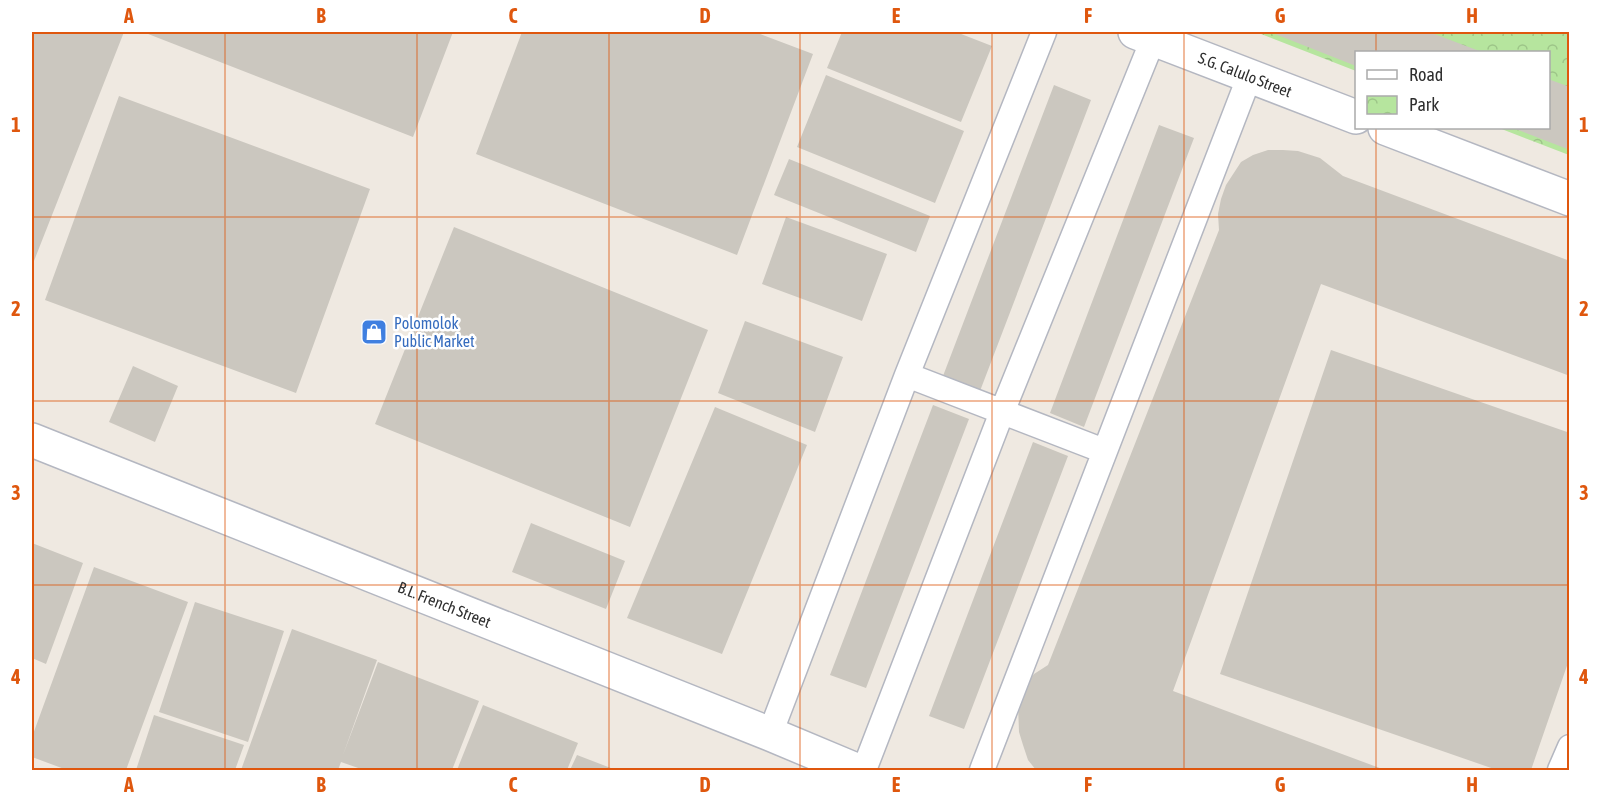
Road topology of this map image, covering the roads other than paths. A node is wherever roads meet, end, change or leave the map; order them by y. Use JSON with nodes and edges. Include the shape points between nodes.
{"nodes":[{"id":1,"x":1044,"y":32,"type":"edge"},
{"id":2,"x":1148,"y":34,"type":"edge"},
{"id":3,"x":1250,"y":75,"type":"junction"},
{"id":4,"x":1355,"y":117,"type":"edge"},
{"id":5,"x":1388,"y":129,"type":"edge"},
{"id":6,"x":1569,"y":199,"type":"edge"},
{"id":7,"x":907,"y":375,"type":"junction"},
{"id":8,"x":1002,"y":412,"type":"junction"},
{"id":9,"x":32,"y":440,"type":"edge"},
{"id":10,"x":1104,"y":451,"type":"junction"},
{"id":11,"x":770,"y":734,"type":"junction"},
{"id":12,"x":1569,"y":747,"type":"edge"},
{"id":13,"x":847,"y":768,"type":"edge"},
{"id":14,"x":982,"y":771,"type":"edge"},
{"id":15,"x":1560,"y":771,"type":"edge"}],
"edges":[{"from":1,"to":7,"type":"lane"},
{"from":2,"to":3,"type":"street","name":"S.G. Calulo Street"},
{"from":2,"to":8,"type":"lane"},
{"from":3,"to":4,"type":"street","name":"S.G. Calulo Street"},
{"from":3,"to":10,"type":"lane"},
{"from":5,"to":6,"type":"street"},
{"from":7,"to":8,"type":"lane"},
{"from":7,"to":11,"type":"lane"},
{"from":8,"to":10,"type":"lane"},
{"from":8,"to":13,"type":"lane"},
{"from":9,"to":11,"type":"street","name":"B.L. French Street"},
{"from":10,"to":14,"type":"lane"},
{"from":11,"to":13,"type":"street","name":"B.L. French Street"},
{"from":12,"to":15,"type":"lane"}]}
